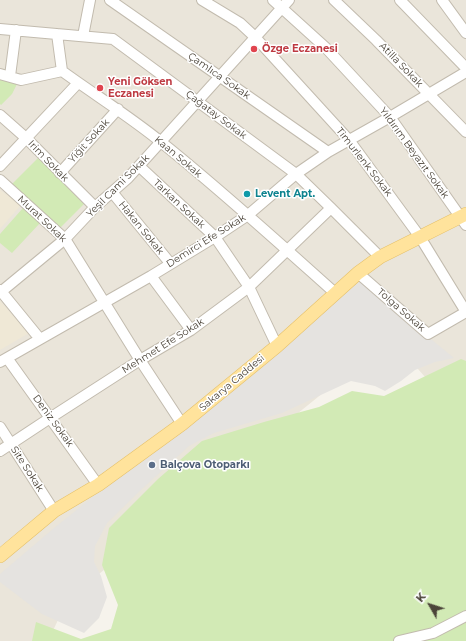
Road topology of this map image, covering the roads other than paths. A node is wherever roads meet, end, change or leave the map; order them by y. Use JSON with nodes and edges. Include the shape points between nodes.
{"nodes":[{"id":1,"x":90,"y":0,"type":"edge"},
{"id":2,"x":110,"y":0,"type":"edge"},
{"id":3,"x":202,"y":0,"type":"edge"},
{"id":4,"x":273,"y":0,"type":"edge"},
{"id":5,"x":334,"y":0,"type":"edge"},
{"id":6,"x":400,"y":0,"type":"edge"},
{"id":7,"x":446,"y":1,"type":"edge"},
{"id":8,"x":285,"y":4,"type":"edge"},
{"id":9,"x":0,"y":28,"type":"edge"},
{"id":10,"x":16,"y":30,"type":"junction"},
{"id":11,"x":466,"y":33,"type":"edge"},
{"id":12,"x":57,"y":34,"type":"junction"},
{"id":13,"x":83,"y":36,"type":"junction"},
{"id":14,"x":255,"y":37,"type":"junction"},
{"id":15,"x":466,"y":68,"type":"edge"},
{"id":16,"x":62,"y":71,"type":"junction"},
{"id":17,"x":466,"y":72,"type":"edge"},
{"id":18,"x":5,"y":75,"type":"edge"},
{"id":19,"x":219,"y":76,"type":"junction"},
{"id":20,"x":78,"y":83,"type":"junction"},
{"id":21,"x":429,"y":94,"type":"junction"},
{"id":22,"x":197,"y":100,"type":"junction"},
{"id":23,"x":118,"y":109,"type":"junction"},
{"id":24,"x":0,"y":115,"type":"edge"},
{"id":25,"x":390,"y":117,"type":"junction"},
{"id":26,"x":466,"y":132,"type":"edge"},
{"id":27,"x":26,"y":138,"type":"junction"},
{"id":28,"x":349,"y":140,"type":"junction"},
{"id":29,"x":161,"y":142,"type":"junction"},
{"id":30,"x":328,"y":152,"type":"junction"},
{"id":31,"x":0,"y":166,"type":"edge"},
{"id":32,"x":139,"y":166,"type":"junction"},
{"id":33,"x":60,"y":173,"type":"junction"},
{"id":34,"x":296,"y":174,"type":"junction"},
{"id":35,"x":0,"y":180,"type":"edge"},
{"id":36,"x":112,"y":192,"type":"junction"},
{"id":37,"x":95,"y":207,"type":"junction"},
{"id":38,"x":331,"y":208,"type":"junction"},
{"id":39,"x":248,"y":215,"type":"junction"},
{"id":40,"x":464,"y":219,"type":"edge"},
{"id":41,"x":215,"y":237,"type":"junction"},
{"id":42,"x":420,"y":237,"type":"junction"},
{"id":43,"x":65,"y":239,"type":"junction"},
{"id":44,"x":287,"y":250,"type":"junction"},
{"id":45,"x":380,"y":257,"type":"junction"},
{"id":46,"x":170,"y":263,"type":"junction"},
{"id":47,"x":358,"y":273,"type":"junction"},
{"id":48,"x":151,"y":276,"type":"junction"},
{"id":49,"x":249,"y":287,"type":"junction"},
{"id":50,"x":1,"y":290,"type":"edge"},
{"id":51,"x":335,"y":293,"type":"junction"},
{"id":52,"x":104,"y":302,"type":"junction"},
{"id":53,"x":466,"y":312,"type":"edge"},
{"id":54,"x":192,"y":330,"type":"junction"},
{"id":55,"x":40,"y":339,"type":"junction"},
{"id":56,"x":277,"y":346,"type":"junction"},
{"id":57,"x":3,"y":360,"type":"edge"},
{"id":58,"x":140,"y":360,"type":"junction"},
{"id":59,"x":50,"y":418,"type":"junction"},
{"id":60,"x":182,"y":424,"type":"junction"},
{"id":61,"x":0,"y":427,"type":"edge"},
{"id":62,"x":11,"y":444,"type":"junction"},
{"id":63,"x":0,"y":451,"type":"edge"},
{"id":64,"x":98,"y":485,"type":"junction"},
{"id":65,"x":54,"y":511,"type":"junction"},
{"id":66,"x":0,"y":556,"type":"edge"},
{"id":67,"x":466,"y":616,"type":"edge"},
{"id":68,"x":399,"y":641,"type":"edge"}],
"edges":[{"from":1,"to":13,"type":"street"},
{"from":2,"to":19,"type":"street","name":"Çamlıca Sokak"},
{"from":3,"to":14,"type":"street","name":"Timurlenk Sokak","via":[[240,23]]},
{"from":4,"to":8,"type":"street","name":"Yıldırım Beyazıt Sokak"},
{"from":5,"to":21,"type":"street","name":"Atilla Sokak"},
{"from":6,"to":15,"type":"street"},
{"from":7,"to":11,"type":"street"},
{"from":8,"to":14,"type":"street","name":"Yeşil Cami Sokak"},
{"from":8,"to":25,"type":"street","name":"Yıldırım Beyazıt Sokak"},
{"from":9,"to":10,"type":"street","name":"Çağatay Sokak"},
{"from":10,"to":12,"type":"street","name":"Çağatay Sokak"},
{"from":10,"to":18,"type":"street"},
{"from":12,"to":13,"type":"street","name":"Çağatay Sokak"},
{"from":12,"to":16,"type":"street"},
{"from":13,"to":22,"type":"street","name":"Çağatay Sokak","via":[[113,39]]},
{"from":14,"to":19,"type":"street","name":"Yeşil Cami Sokak"},
{"from":14,"to":28,"type":"street","name":"Timurlenk Sokak"},
{"from":16,"to":18,"type":"street","via":[[22,80]]},
{"from":16,"to":20,"type":"street","name":"Kaan Sokak"},
{"from":17,"to":21,"type":"street","name":"Demirci Efe Sokak"},
{"from":19,"to":22,"type":"street","name":"Yeşil Cami Sokak"},
{"from":19,"to":30,"type":"street","name":"Çamlıca Sokak"},
{"from":20,"to":23,"type":"street","name":"Kaan Sokak"},
{"from":20,"to":27,"type":"street"},
{"from":21,"to":25,"type":"street","name":"Demirci Efe Sokak"},
{"from":21,"to":26,"type":"street","name":"Atilla Sokak"},
{"from":22,"to":29,"type":"street","name":"Yeşil Cami Sokak"},
{"from":22,"to":34,"type":"street","name":"Çağatay Sokak"},
{"from":23,"to":29,"type":"street","name":"Kaan Sokak"},
{"from":23,"to":33,"type":"street","name":"Yiğit Sokak"},
{"from":24,"to":27,"type":"street","name":"Irim Sokak"},
{"from":25,"to":28,"type":"street","name":"Demirci Efe Sokak"},
{"from":25,"to":40,"type":"street","name":"Yıldırım Beyazıt Sokak"},
{"from":27,"to":31,"type":"street"},
{"from":27,"to":33,"type":"street","name":"Irim Sokak"},
{"from":28,"to":30,"type":"street","name":"Demirci Efe Sokak"},
{"from":28,"to":42,"type":"street","name":"Timurlenk Sokak"},
{"from":29,"to":32,"type":"street","name":"Yeşil Cami Sokak"},
{"from":29,"to":39,"type":"street","name":"Kaan Sokak"},
{"from":30,"to":34,"type":"street","name":"Demirci Efe Sokak"},
{"from":32,"to":36,"type":"street","name":"Yeşil Cami Sokak"},
{"from":32,"to":41,"type":"street","name":"Tarkan Sokak"},
{"from":33,"to":37,"type":"street","name":"Irim Sokak"},
{"from":34,"to":38,"type":"street","name":"Çağatay Sokak"},
{"from":34,"to":39,"type":"street","name":"Demirci Efe Sokak"},
{"from":35,"to":43,"type":"street","name":"Murat Sokak"},
{"from":36,"to":37,"type":"street","name":"Yeşil Cami Sokak"},
{"from":36,"to":46,"type":"street","name":"Hakan Sokak"},
{"from":37,"to":43,"type":"street","name":"Yeşil Cami Sokak"},
{"from":38,"to":44,"type":"street","name":"Mehmet Efe Sokak"},
{"from":38,"to":45,"type":"street","name":"Çağatay Sokak"},
{"from":39,"to":41,"type":"street","name":"Demirci Efe Sokak"},
{"from":39,"to":44,"type":"street","name":"Kaan Sokak"},
{"from":40,"to":42,"type":"main road","name":"Sakarya Caddesi"},
{"from":41,"to":46,"type":"street","name":"Demirci Efe Sokak"},
{"from":41,"to":49,"type":"street","name":"Tarkan Sokak"},
{"from":42,"to":45,"type":"main road","name":"Sakarya Caddesi"},
{"from":42,"to":53,"type":"street","name":"Timurlenk Sokak"},
{"from":43,"to":50,"type":"street","name":"Yeşil Cami Sokak"},
{"from":43,"to":52,"type":"street","name":"Murat Sokak"},
{"from":44,"to":49,"type":"street","name":"Mehmet Efe Sokak"},
{"from":44,"to":51,"type":"street","name":"Kaan Sokak"},
{"from":45,"to":47,"type":"main road","name":"Sakarya Caddesi"},
{"from":46,"to":48,"type":"street","name":"Demirci Efe Sokak"},
{"from":47,"to":51,"type":"main road","name":"Sakarya Caddesi"},
{"from":47,"to":53,"type":"street","name":"Tolga Sokak","via":[[428,334]]},
{"from":48,"to":52,"type":"street","name":"Demirci Efe Sokak"},
{"from":48,"to":54,"type":"street"},
{"from":49,"to":54,"type":"street","name":"Mehmet Efe Sokak"},
{"from":49,"to":56,"type":"street","name":"Tarkan Sokak"},
{"from":50,"to":55,"type":"street"},
{"from":51,"to":56,"type":"main road","name":"Sakarya Caddesi"},
{"from":52,"to":55,"type":"street","name":"Demirci Efe Sokak"},
{"from":52,"to":58,"type":"street","name":"Murat Sokak"},
{"from":54,"to":58,"type":"street","name":"Mehmet Efe Sokak"},
{"from":55,"to":57,"type":"street","name":"Demirci Efe Sokak"},
{"from":56,"to":60,"type":"main road","name":"Sakarya Caddesi"},
{"from":57,"to":59,"type":"street","name":"Deniz Sokak"},
{"from":58,"to":59,"type":"street","name":"Mehmet Efe Sokak"},
{"from":58,"to":60,"type":"street","name":"Murat Sokak"},
{"from":59,"to":62,"type":"street","name":"Mehmet Efe Sokak"},
{"from":59,"to":64,"type":"street","name":"Deniz Sokak"},
{"from":60,"to":64,"type":"main road","name":"Sakarya Caddesi"},
{"from":61,"to":62,"type":"street","name":"Site Sokak"},
{"from":62,"to":63,"type":"street","name":"Mehmet Efe Sokak"},
{"from":62,"to":65,"type":"street","name":"Site Sokak"},
{"from":64,"to":65,"type":"main road","name":"Sakarya Caddesi"},
{"from":65,"to":66,"type":"main road","name":"Sakarya Caddesi"},
{"from":67,"to":68,"type":"street","via":[[433,633]]}]}
